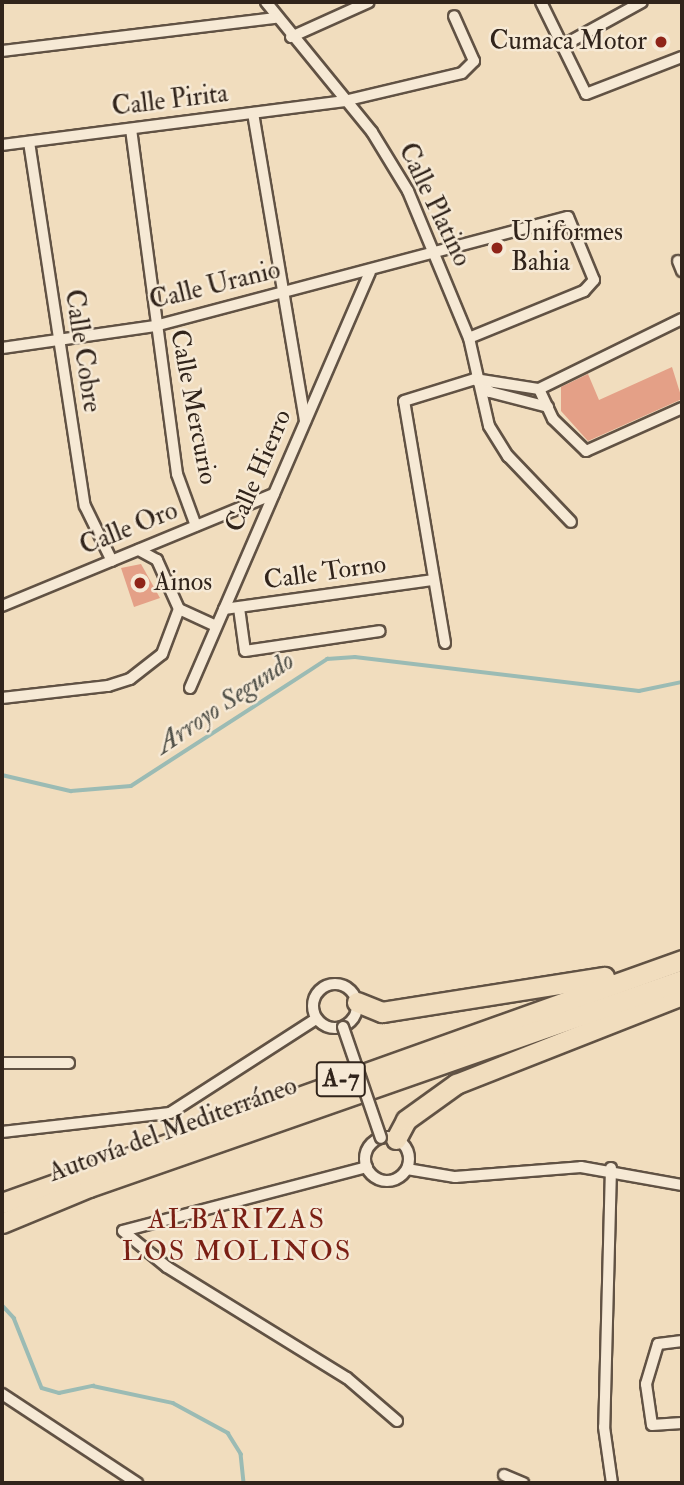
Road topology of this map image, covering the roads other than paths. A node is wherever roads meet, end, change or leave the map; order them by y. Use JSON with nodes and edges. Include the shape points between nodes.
{"nodes":[{"id":1,"x":266,"y":2,"type":"edge"},
{"id":2,"x":369,"y":2,"type":"edge"},
{"id":3,"x":541,"y":2,"type":"edge"},
{"id":4,"x":642,"y":2,"type":"edge"},
{"id":5,"x":454,"y":16,"type":"dead end"},
{"id":6,"x":275,"y":18,"type":"junction"},
{"id":7,"x":291,"y":37,"type":"junction"},
{"id":8,"x":562,"y":46,"type":"junction"},
{"id":9,"x":2,"y":51,"type":"edge"},
{"id":10,"x":682,"y":57,"type":"edge"},
{"id":11,"x":344,"y":102,"type":"junction"},
{"id":12,"x":253,"y":113,"type":"junction"},
{"id":13,"x":131,"y":129,"type":"junction"},
{"id":14,"x":29,"y":142,"type":"junction"},
{"id":15,"x":2,"y":145,"type":"edge"},
{"id":16,"x":437,"y":256,"type":"junction"},
{"id":17,"x":370,"y":272,"type":"junction"},
{"id":18,"x":283,"y":293,"type":"junction"},
{"id":19,"x":682,"y":319,"type":"edge"},
{"id":20,"x":155,"y":326,"type":"junction"},
{"id":21,"x":469,"y":338,"type":"junction"},
{"id":22,"x":56,"y":340,"type":"junction"},
{"id":23,"x":2,"y":348,"type":"edge"},
{"id":24,"x":475,"y":379,"type":"junction"},
{"id":25,"x":539,"y":389,"type":"junction"},
{"id":26,"x":548,"y":407,"type":"junction"},
{"id":27,"x":682,"y":408,"type":"edge"},
{"id":28,"x":305,"y":422,"type":"junction"},
{"id":29,"x":274,"y":494,"type":"junction"},
{"id":30,"x":571,"y":522,"type":"dead end"},
{"id":31,"x":196,"y":526,"type":"junction"},
{"id":32,"x":139,"y":550,"type":"junction"},
{"id":33,"x":112,"y":561,"type":"junction"},
{"id":34,"x":432,"y":580,"type":"junction"},
{"id":35,"x":2,"y":606,"type":"edge"},
{"id":36,"x":239,"y":608,"type":"junction"},
{"id":37,"x":179,"y":609,"type":"junction"},
{"id":38,"x":224,"y":609,"type":"junction"},
{"id":39,"x":216,"y":626,"type":"junction"},
{"id":40,"x":380,"y":631,"type":"dead end"},
{"id":41,"x":444,"y":643,"type":"dead end"},
{"id":42,"x":190,"y":688,"type":"dead end"},
{"id":43,"x":2,"y":698,"type":"edge"},
{"id":44,"x":682,"y":953,"type":"edge"},
{"id":45,"x":682,"y":960,"type":"edge"},
{"id":46,"x":682,"y":980,"type":"edge"},
{"id":47,"x":682,"y":995,"type":"edge"},
{"id":48,"x":357,"y":1002,"type":"junction"},
{"id":49,"x":316,"y":1018,"type":"junction"},
{"id":50,"x":343,"y":1027,"type":"junction"},
{"id":51,"x":2,"y":1063,"type":"edge"},
{"id":52,"x":69,"y":1063,"type":"dead end"},
{"id":53,"x":2,"y":1132,"type":"edge"},
{"id":54,"x":388,"y":1138,"type":"junction"},
{"id":55,"x":366,"y":1167,"type":"junction"},
{"id":56,"x":611,"y":1168,"type":"junction"},
{"id":57,"x":407,"y":1169,"type":"junction"},
{"id":58,"x":682,"y":1185,"type":"edge"},
{"id":59,"x":2,"y":1203,"type":"edge"},
{"id":60,"x":2,"y":1223,"type":"edge"},
{"id":61,"x":682,"y":1341,"type":"edge"},
{"id":62,"x":2,"y":1394,"type":"edge"},
{"id":63,"x":397,"y":1420,"type":"dead end"},
{"id":64,"x":682,"y":1423,"type":"edge"},
{"id":65,"x":504,"y":1475,"type":"dead end"},
{"id":66,"x":137,"y":1483,"type":"edge"},
{"id":67,"x":523,"y":1483,"type":"edge"},
{"id":68,"x":612,"y":1483,"type":"edge"}],
"edges":[{"from":1,"to":6,"type":"street","name":"Calle Platino"},
{"from":2,"to":7,"type":"street"},
{"from":3,"to":8,"type":"street"},
{"from":4,"to":8,"type":"street"},
{"from":5,"to":11,"type":"street","name":"Calle Pirita","via":[[474,61],[462,73]]},
{"from":6,"to":7,"type":"street","name":"Calle Platino"},
{"from":6,"to":9,"type":"street"},
{"from":7,"to":11,"type":"street","name":"Calle Platino"},
{"from":8,"to":10,"type":"street","via":[[586,94]]},
{"from":11,"to":12,"type":"street","name":"Calle Pirita"},
{"from":11,"to":16,"type":"street","name":"Calle Platino","via":[[372,132],[408,191]]},
{"from":12,"to":13,"type":"street","name":"Calle Pirita"},
{"from":12,"to":18,"type":"street"},
{"from":13,"to":14,"type":"street","name":"Calle Pirita"},
{"from":13,"to":20,"type":"street","name":"Calle Mercurio"},
{"from":14,"to":15,"type":"street","name":"Calle Pirita"},
{"from":14,"to":22,"type":"street","name":"Calle Cobre"},
{"from":16,"to":17,"type":"street","name":"Calle Uranio"},
{"from":16,"to":21,"type":"street","name":"Calle Platino"},
{"from":16,"to":21,"type":"street","name":"Calle Uranio","via":[[568,217],[594,280],[584,291]]},
{"from":17,"to":18,"type":"street","name":"Calle Uranio"},
{"from":17,"to":28,"type":"street","name":"Calle Hierro"},
{"from":18,"to":20,"type":"street","name":"Calle Uranio"},
{"from":18,"to":28,"type":"street"},
{"from":19,"to":25,"type":"street"},
{"from":20,"to":22,"type":"street","name":"Calle Uranio"},
{"from":20,"to":31,"type":"street","name":"Calle Mercurio","via":[[177,474]]},
{"from":21,"to":24,"type":"street","name":"Calle Platino"},
{"from":22,"to":23,"type":"street","name":"Calle Uranio"},
{"from":22,"to":33,"type":"street","name":"Calle Cobre","via":[[85,506]]},
{"from":24,"to":25,"type":"street"},
{"from":24,"to":26,"type":"street","via":[[490,392]]},
{"from":24,"to":30,"type":"street","name":"Calle Platino","via":[[489,426],[508,456]]},
{"from":24,"to":34,"type":"street","via":[[404,401]]},
{"from":25,"to":26,"type":"street"},
{"from":26,"to":27,"type":"street","via":[[586,451]]},
{"from":28,"to":29,"type":"street","name":"Calle Hierro"},
{"from":29,"to":31,"type":"street","name":"Calle Oro"},
{"from":29,"to":38,"type":"street","name":"Calle Hierro"},
{"from":31,"to":32,"type":"street","name":"Calle Oro"},
{"from":32,"to":33,"type":"street","name":"Calle Oro"},
{"from":32,"to":37,"type":"street","via":[[157,560]]},
{"from":33,"to":35,"type":"street","name":"Calle Oro"},
{"from":34,"to":36,"type":"street","name":"Calle Torno"},
{"from":34,"to":41,"type":"street"},
{"from":36,"to":38,"type":"street","name":"Calle Torno"},
{"from":36,"to":40,"type":"street","via":[[245,651]]},
{"from":37,"to":39,"type":"street"},
{"from":37,"to":43,"type":"street","via":[[162,654],[131,679]]},
{"from":38,"to":39,"type":"street","name":"Calle Hierro"},
{"from":39,"to":42,"type":"street","name":"Calle Hierro"},
{"from":44,"to":48,"type":"highway","via":[[606,976],[511,993],[382,1012]]},
{"from":45,"to":59,"type":"highway","name":"Autovía del Mediterráneo","number":"A-7"},
{"from":46,"to":60,"type":"highway","name":"Autovía del Mediterráneo","number":"A-7","via":[[89,1186]]},
{"from":47,"to":54,"type":"highway","via":[[456,1084]]},
{"from":48,"to":49,"type":"street","via":[[344,985],[330,984],[314,998]]},
{"from":48,"to":50,"type":"street"},
{"from":49,"to":50,"type":"street"},
{"from":49,"to":53,"type":"street","via":[[170,1113]]},
{"from":50,"to":54,"type":"street","bridge":true},
{"from":51,"to":52,"type":"street"},
{"from":54,"to":55,"type":"street","via":[[369,1146]]},
{"from":54,"to":57,"type":"street","via":[[407,1149]]},
{"from":55,"to":57,"type":"street","via":[[382,1181]]},
{"from":55,"to":63,"type":"street","via":[[123,1231],[167,1267],[346,1378]]},
{"from":56,"to":57,"type":"street","via":[[455,1177]]},
{"from":56,"to":58,"type":"street"},
{"from":56,"to":68,"type":"street","via":[[604,1427]]},
{"from":61,"to":64,"type":"street","via":[[658,1343],[651,1354],[646,1417],[652,1425]]},
{"from":62,"to":66,"type":"street"},
{"from":65,"to":67,"type":"street"}]}
